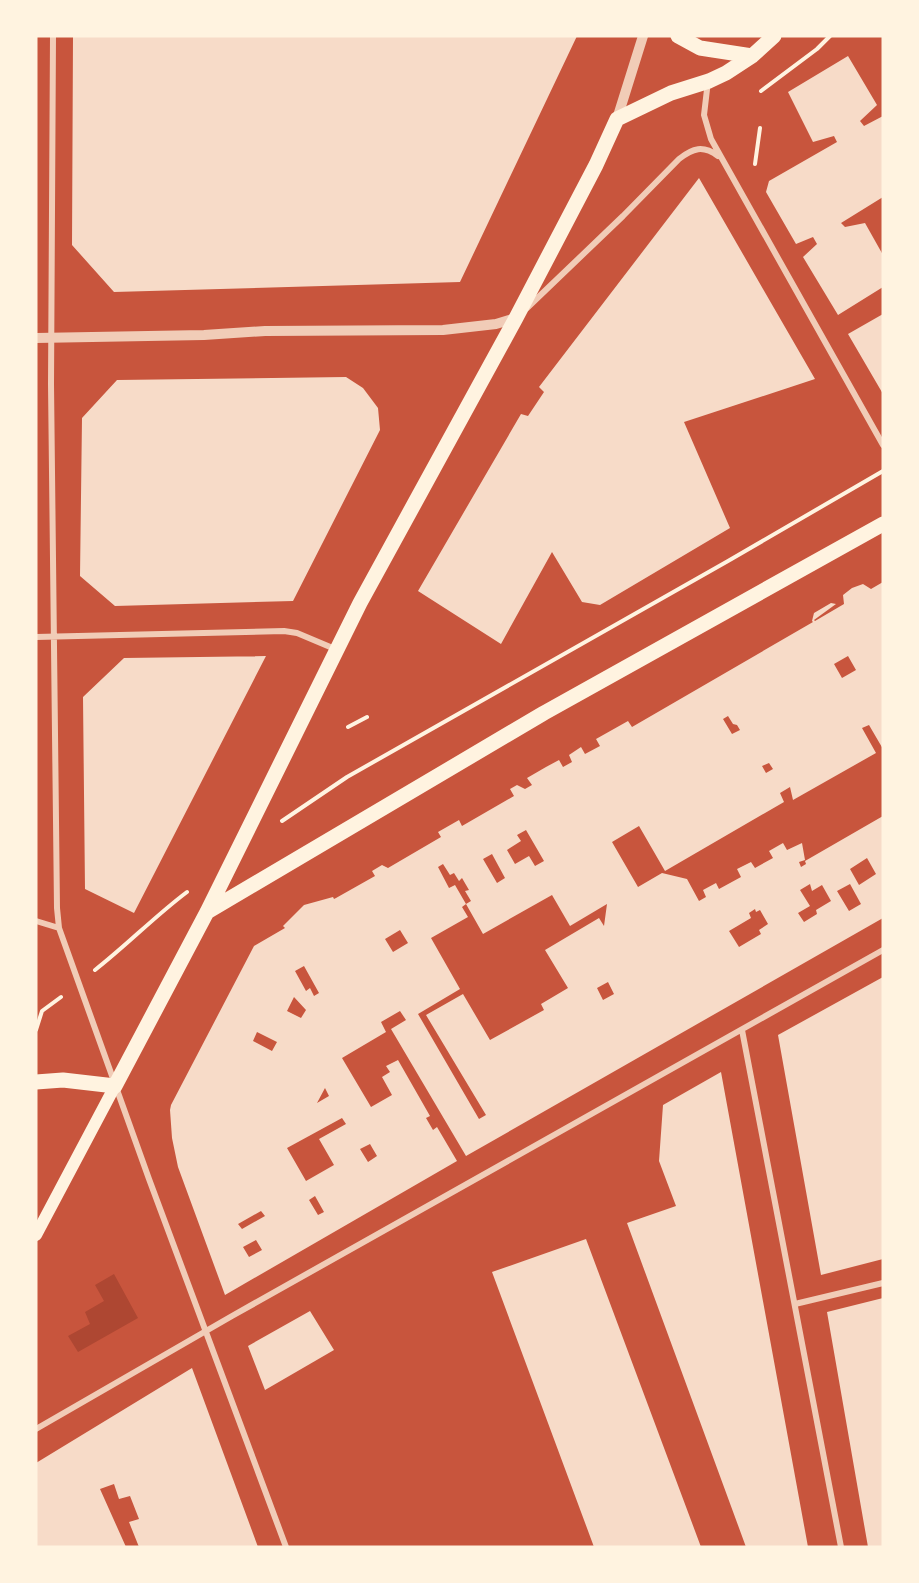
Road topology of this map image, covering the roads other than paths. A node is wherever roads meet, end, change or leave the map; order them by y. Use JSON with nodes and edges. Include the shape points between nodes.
{"nodes":[{"id":1,"x":53,"y":36,"type":"edge"},
{"id":2,"x":643,"y":36,"type":"edge"},
{"id":3,"x":678,"y":36,"type":"edge"},
{"id":4,"x":774,"y":36,"type":"edge"},
{"id":5,"x":752,"y":56,"type":"junction"},
{"id":6,"x":709,"y":81,"type":"junction"},
{"id":7,"x":617,"y":119,"type":"junction"},
{"id":8,"x":721,"y":159,"type":"junction"},
{"id":9,"x":516,"y":318,"type":"junction"},
{"id":10,"x":51,"y":337,"type":"junction"},
{"id":11,"x":36,"y":338,"type":"edge"},
{"id":12,"x":883,"y":445,"type":"edge"},
{"id":13,"x":883,"y":524,"type":"edge"},
{"id":14,"x":36,"y":637,"type":"edge"},
{"id":15,"x":53,"y":637,"type":"junction"},
{"id":16,"x":337,"y":650,"type":"junction"},
{"id":17,"x":207,"y":912,"type":"junction"},
{"id":18,"x":36,"y":921,"type":"edge"},
{"id":19,"x":58,"y":928,"type":"junction"},
{"id":20,"x":883,"y":950,"type":"edge"},
{"id":21,"x":742,"y":1030,"type":"junction"},
{"id":22,"x":36,"y":1082,"type":"edge"},
{"id":23,"x":115,"y":1086,"type":"junction"},
{"id":24,"x":36,"y":1235,"type":"edge"},
{"id":25,"x":883,"y":1283,"type":"edge"},
{"id":26,"x":795,"y":1304,"type":"junction"},
{"id":27,"x":206,"y":1331,"type":"junction"},
{"id":28,"x":36,"y":1429,"type":"edge"},
{"id":29,"x":286,"y":1547,"type":"edge"},
{"id":30,"x":842,"y":1547,"type":"edge"}],
"edges":[{"from":1,"to":10,"type":"street"},
{"from":2,"to":7,"type":"street"},
{"from":3,"to":5,"type":"main road","via":[[700,48]]},
{"from":4,"to":5,"type":"main road"},
{"from":5,"to":6,"type":"main road"},
{"from":6,"to":7,"type":"main road","via":[[671,93]]},
{"from":6,"to":8,"type":"street","via":[[704,115]]},
{"from":7,"to":9,"type":"main road"},
{"from":8,"to":9,"type":"street","via":[[706,148],[684,156]]},
{"from":8,"to":12,"type":"street"},
{"from":9,"to":10,"type":"street","via":[[443,330]]},
{"from":9,"to":16,"type":"main road"},
{"from":10,"to":11,"type":"street"},
{"from":10,"to":15,"type":"street"},
{"from":13,"to":17,"type":"main road","via":[[544,713]]},
{"from":14,"to":15,"type":"street"},
{"from":15,"to":16,"type":"street","via":[[284,631]]},
{"from":15,"to":19,"type":"street"},
{"from":16,"to":17,"type":"main road"},
{"from":17,"to":23,"type":"main road"},
{"from":18,"to":19,"type":"street"},
{"from":19,"to":23,"type":"street"},
{"from":20,"to":21,"type":"street"},
{"from":21,"to":26,"type":"street"},
{"from":21,"to":27,"type":"street"},
{"from":22,"to":23,"type":"main road","via":[[63,1080]]},
{"from":23,"to":24,"type":"main road"},
{"from":23,"to":27,"type":"street"},
{"from":25,"to":26,"type":"street"},
{"from":26,"to":30,"type":"street"},
{"from":27,"to":28,"type":"street"},
{"from":27,"to":29,"type":"street"}]}
